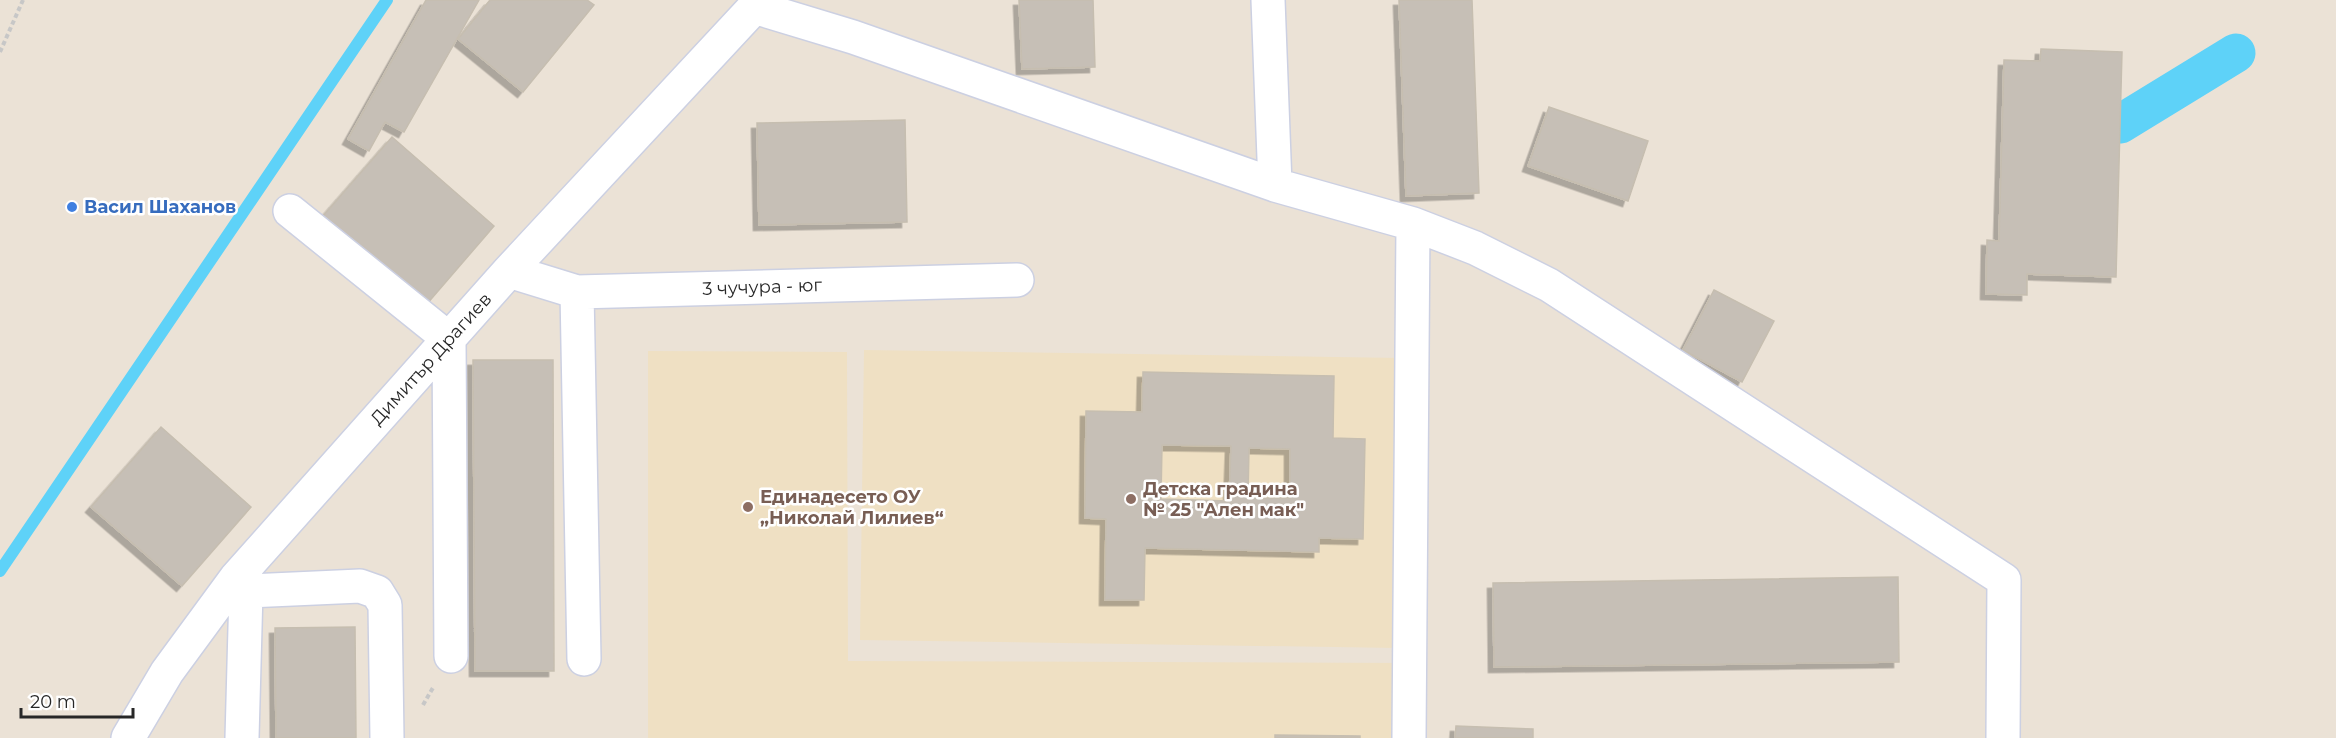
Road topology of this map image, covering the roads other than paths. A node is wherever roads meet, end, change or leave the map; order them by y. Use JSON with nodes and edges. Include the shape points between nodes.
{"nodes":[{"id":1,"x":1268,"y":0,"type":"edge"},
{"id":2,"x":758,"y":3,"type":"edge"},
{"id":3,"x":1275,"y":185,"type":"junction"},
{"id":4,"x":290,"y":211,"type":"dead end"},
{"id":5,"x":1413,"y":224,"type":"junction"},
{"id":6,"x":509,"y":271,"type":"junction"},
{"id":7,"x":1017,"y":280,"type":"dead end"},
{"id":8,"x":577,"y":292,"type":"junction"},
{"id":9,"x":449,"y":339,"type":"junction"},
{"id":10,"x":241,"y":584,"type":"junction"},
{"id":11,"x":451,"y":656,"type":"road end"},
{"id":12,"x":584,"y":659,"type":"dead end"},
{"id":13,"x":128,"y":738,"type":"edge"},
{"id":14,"x":242,"y":738,"type":"edge"},
{"id":15,"x":387,"y":738,"type":"edge"},
{"id":16,"x":1409,"y":738,"type":"edge"},
{"id":17,"x":2003,"y":738,"type":"edge"}],
"edges":[{"from":1,"to":3,"type":"street"},
{"from":2,"to":3,"type":"street"},
{"from":2,"to":6,"type":"street","name":"Димитър Драгиев"},
{"from":3,"to":5,"type":"street"},
{"from":4,"to":9,"type":"street"},
{"from":5,"to":16,"type":"street"},
{"from":5,"to":17,"type":"street","via":[[1475,248],[1549,285],[2004,580]]},
{"from":6,"to":8,"type":"street","name":"3 чучура - юг"},
{"from":6,"to":9,"type":"street","name":"Димитър Драгиев"},
{"from":7,"to":8,"type":"street","name":"3 чучура - юг"},
{"from":8,"to":12,"type":"street"},
{"from":9,"to":10,"type":"street","name":"Димитър Драгиев"},
{"from":9,"to":11,"type":"street"},
{"from":10,"to":13,"type":"street","name":"Димитър Драгиев","via":[[167,672]]},
{"from":10,"to":14,"type":"street"},
{"from":10,"to":15,"type":"street","via":[[360,586],[377,592],[385,605]]}]}
